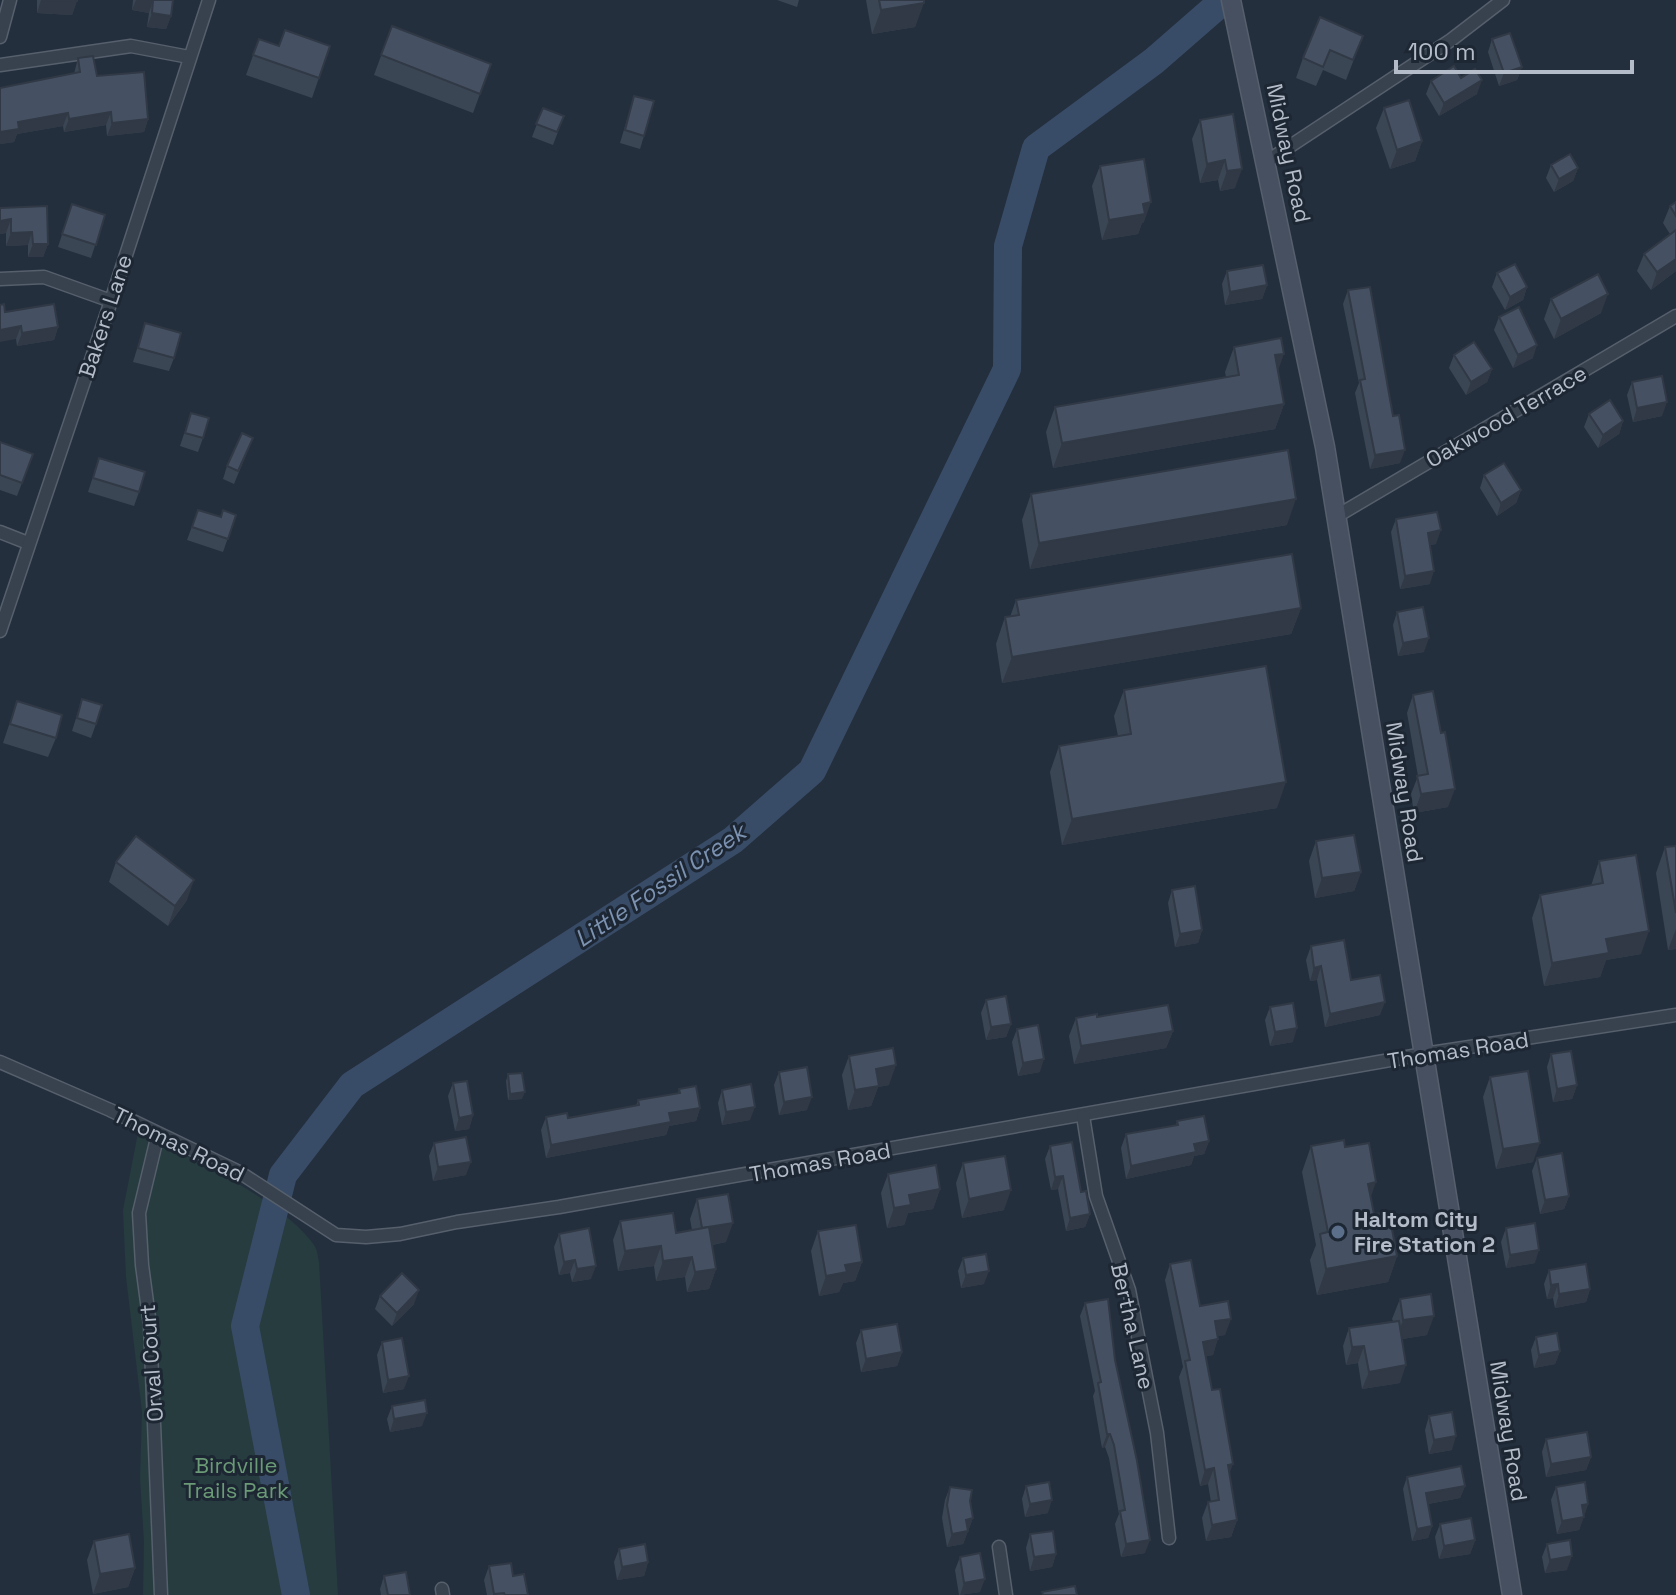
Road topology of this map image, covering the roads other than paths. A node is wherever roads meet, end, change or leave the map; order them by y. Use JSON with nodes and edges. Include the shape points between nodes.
{"nodes":[{"id":1,"x":10,"y":0,"type":"edge"},
{"id":2,"x":209,"y":0,"type":"edge"},
{"id":3,"x":1231,"y":0,"type":"edge"},
{"id":4,"x":1503,"y":0,"type":"edge"},
{"id":5,"x":0,"y":37,"type":"edge"},
{"id":6,"x":189,"y":57,"type":"junction"},
{"id":7,"x":0,"y":65,"type":"edge"},
{"id":8,"x":1266,"y":162,"type":"junction"},
{"id":9,"x":0,"y":279,"type":"edge"},
{"id":10,"x":111,"y":301,"type":"junction"},
{"id":11,"x":1676,"y":316,"type":"edge"},
{"id":12,"x":1337,"y":516,"type":"junction"},
{"id":13,"x":0,"y":532,"type":"edge"},
{"id":14,"x":28,"y":543,"type":"junction"},
{"id":15,"x":0,"y":631,"type":"edge"},
{"id":16,"x":1676,"y":1015,"type":"edge"},
{"id":17,"x":1424,"y":1054,"type":"junction"},
{"id":18,"x":0,"y":1062,"type":"edge"},
{"id":19,"x":1083,"y":1116,"type":"junction"},
{"id":20,"x":158,"y":1134,"type":"junction"},
{"id":21,"x":1169,"y":1538,"type":"dead end"},
{"id":22,"x":999,"y":1547,"type":"dead end"},
{"id":23,"x":161,"y":1595,"type":"edge"},
{"id":24,"x":1006,"y":1595,"type":"edge"},
{"id":25,"x":1512,"y":1595,"type":"edge"}],
"edges":[{"from":1,"to":5,"type":"street"},
{"from":2,"to":6,"type":"street","name":"Bakers Lane"},
{"from":3,"to":8,"type":"main road","name":"Midway Road"},
{"from":4,"to":8,"type":"street"},
{"from":6,"to":7,"type":"street","via":[[131,46]]},
{"from":6,"to":10,"type":"street","name":"Bakers Lane"},
{"from":8,"to":12,"type":"main road","name":"Midway Road"},
{"from":9,"to":10,"type":"street","via":[[44,277]]},
{"from":10,"to":14,"type":"street","name":"Bakers Lane"},
{"from":11,"to":12,"type":"street","name":"Oakwood Terrace"},
{"from":12,"to":17,"type":"main road","name":"Midway Road"},
{"from":13,"to":14,"type":"street"},
{"from":14,"to":15,"type":"street","name":"Bakers Lane"},
{"from":16,"to":17,"type":"street","name":"Thomas Road"},
{"from":17,"to":19,"type":"street","name":"Thomas Road"},
{"from":17,"to":25,"type":"main road","name":"Midway Road"},
{"from":18,"to":20,"type":"street","name":"Thomas Road"},
{"from":19,"to":20,"type":"street","name":"Thomas Road","via":[[366,1237],[336,1235],[250,1179]]},
{"from":19,"to":21,"type":"street","name":"Bertha Lane","via":[[1096,1196],[1129,1290],[1157,1433]]},
{"from":20,"to":23,"type":"street","name":"Orval Court","via":[[139,1213],[150,1325]]},
{"from":22,"to":24,"type":"street"}]}
